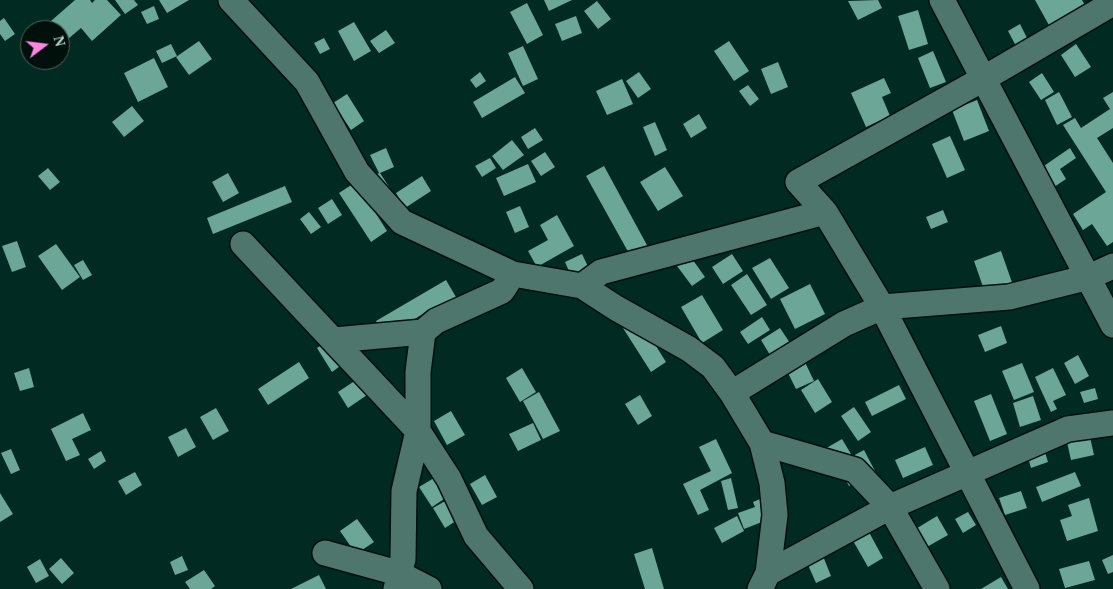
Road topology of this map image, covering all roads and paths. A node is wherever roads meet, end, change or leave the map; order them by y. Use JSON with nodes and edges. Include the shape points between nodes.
{"nodes":[{"id":1,"x":231,"y":0,"type":"edge"},
{"id":2,"x":942,"y":0,"type":"edge"},
{"id":3,"x":1113,"y":3,"type":"edge"},
{"id":4,"x":983,"y":79,"type":"junction"},
{"id":5,"x":825,"y":212,"type":"junction"},
{"id":6,"x":242,"y":244,"type":"dead end"},
{"id":7,"x":1113,"y":266,"type":"edge"},
{"id":8,"x":513,"y":274,"type":"junction"},
{"id":9,"x":1090,"y":277,"type":"junction"},
{"id":10,"x":582,"y":286,"type":"junction"},
{"id":11,"x":882,"y":306,"type":"junction"},
{"id":12,"x":1113,"y":325,"type":"edge"},
{"id":13,"x":424,"y":332,"type":"junction"},
{"id":14,"x":334,"y":340,"type":"junction"},
{"id":15,"x":732,"y":393,"type":"junction"},
{"id":16,"x":1113,"y":423,"type":"edge"},
{"id":17,"x":418,"y":431,"type":"junction"},
{"id":18,"x":762,"y":443,"type":"junction"},
{"id":19,"x":965,"y":472,"type":"junction"},
{"id":20,"x":890,"y":506,"type":"junction"},
{"id":21,"x":325,"y":553,"type":"dead end"},
{"id":22,"x":397,"y":581,"type":"edge"},
{"id":23,"x":764,"y":581,"type":"edge"},
{"id":24,"x":428,"y":589,"type":"edge"},
{"id":25,"x":521,"y":589,"type":"edge"},
{"id":26,"x":937,"y":589,"type":"edge"},
{"id":27,"x":1027,"y":589,"type":"edge"}],
"edges":[{"from":1,"to":8,"type":"street","via":[[307,82],[357,172],[402,222]]},
{"from":2,"to":4,"type":"street"},
{"from":3,"to":4,"type":"street"},
{"from":4,"to":5,"type":"street","via":[[798,182]]},
{"from":4,"to":9,"type":"street"},
{"from":5,"to":10,"type":"street","via":[[601,272]]},
{"from":5,"to":11,"type":"street"},
{"from":6,"to":14,"type":"street"},
{"from":7,"to":9,"type":"street"},
{"from":8,"to":10,"type":"street"},
{"from":8,"to":13,"type":"street","via":[[502,291],[436,321]]},
{"from":9,"to":11,"type":"street","via":[[1008,297]]},
{"from":9,"to":12,"type":"street"},
{"from":10,"to":15,"type":"street","via":[[689,349],[713,367]]},
{"from":11,"to":15,"type":"street","via":[[844,324]]},
{"from":11,"to":19,"type":"street"},
{"from":13,"to":14,"type":"street"},
{"from":13,"to":17,"type":"street","via":[[418,372]]},
{"from":14,"to":17,"type":"street"},
{"from":15,"to":18,"type":"street"},
{"from":16,"to":19,"type":"street","via":[[1068,429]]},
{"from":17,"to":22,"type":"street","via":[[404,491],[403,559]]},
{"from":17,"to":25,"type":"street","via":[[449,479],[476,536]]},
{"from":18,"to":20,"type":"street","via":[[855,470]]},
{"from":18,"to":23,"type":"street","via":[[772,483],[775,515]]},
{"from":19,"to":20,"type":"street"},
{"from":19,"to":27,"type":"street"},
{"from":20,"to":23,"type":"street"},
{"from":20,"to":26,"type":"street"},
{"from":21,"to":22,"type":"street"},
{"from":22,"to":24,"type":"street"}]}
